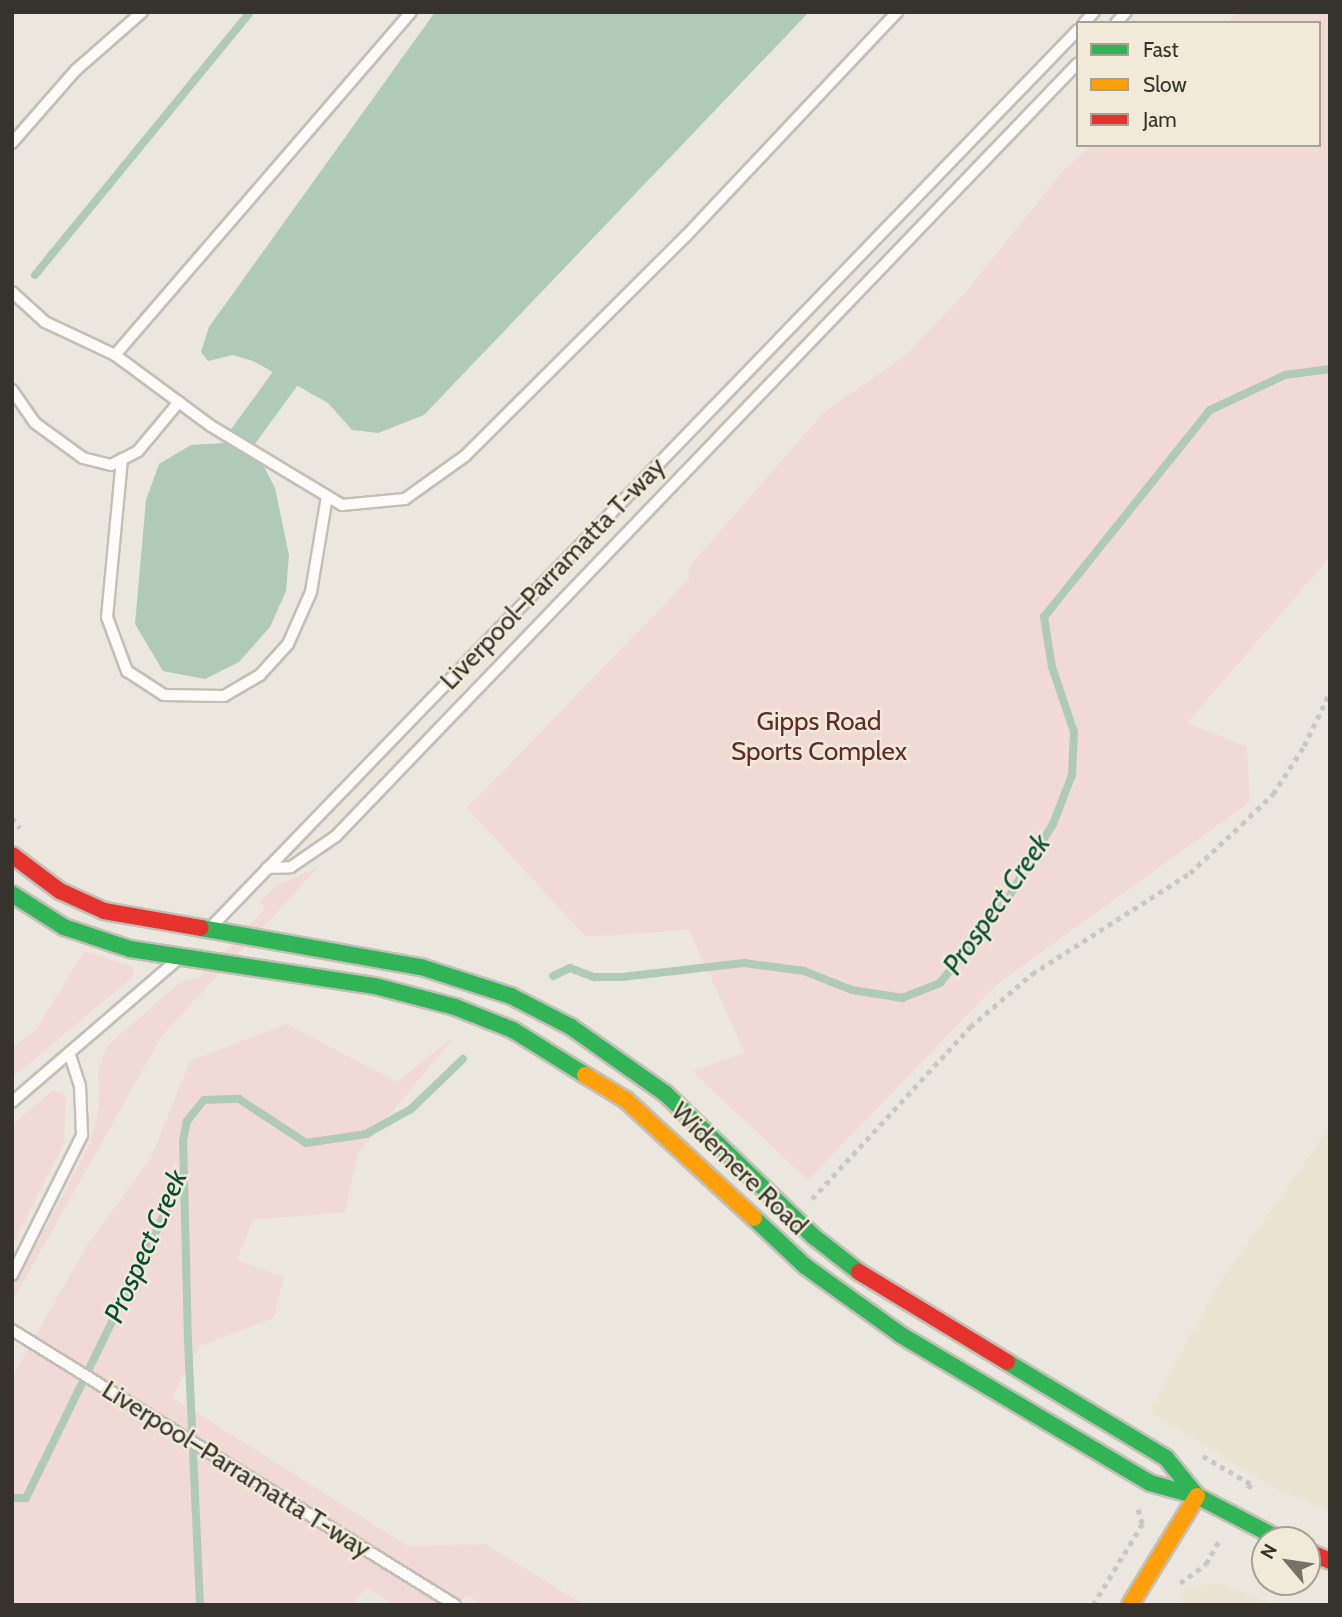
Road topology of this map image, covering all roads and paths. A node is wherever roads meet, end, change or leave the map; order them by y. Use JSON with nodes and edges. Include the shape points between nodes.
{"nodes":[{"id":1,"x":142,"y":12,"type":"edge"},
{"id":2,"x":411,"y":12,"type":"edge"},
{"id":3,"x":897,"y":12,"type":"edge"},
{"id":4,"x":1076,"y":32,"type":"edge"},
{"id":5,"x":1076,"y":65,"type":"edge"},
{"id":6,"x":12,"y":143,"type":"edge"},
{"id":7,"x":12,"y":292,"type":"edge"},
{"id":8,"x":115,"y":355,"type":"junction"},
{"id":9,"x":12,"y":390,"type":"edge"},
{"id":10,"x":178,"y":402,"type":"junction"},
{"id":11,"x":122,"y":459,"type":"junction"},
{"id":12,"x":327,"y":496,"type":"junction"},
{"id":13,"x":1330,"y":692,"type":"edge"},
{"id":14,"x":12,"y":855,"type":"edge"},
{"id":15,"x":267,"y":868,"type":"junction"},
{"id":16,"x":12,"y":894,"type":"edge"},
{"id":17,"x":208,"y":931,"type":"junction"},
{"id":18,"x":180,"y":958,"type":"junction"},
{"id":19,"x":69,"y":1053,"type":"junction"},
{"id":20,"x":12,"y":1102,"type":"edge"},
{"id":21,"x":808,"y":1204,"type":"dead end"},
{"id":22,"x":12,"y":1275,"type":"edge"},
{"id":23,"x":14,"y":1333,"type":"edge"},
{"id":24,"x":1198,"y":1452,"type":"dead end"},
{"id":25,"x":1251,"y":1484,"type":"dead end"},
{"id":26,"x":1197,"y":1496,"type":"junction"},
{"id":27,"x":1136,"y":1502,"type":"dead end"},
{"id":28,"x":1254,"y":1526,"type":"edge"},
{"id":29,"x":1206,"y":1564,"type":"dead end"},
{"id":30,"x":1176,"y":1589,"type":"dead end"},
{"id":31,"x":455,"y":1605,"type":"edge"},
{"id":32,"x":1093,"y":1605,"type":"edge"},
{"id":33,"x":1130,"y":1605,"type":"edge"}],
"edges":[{"from":1,"to":6,"type":"lane","via":[[76,70]]},
{"from":2,"to":8,"type":"lane"},
{"from":3,"to":12,"type":"lane","via":[[686,236],[465,456],[405,499],[342,505]]},
{"from":4,"to":15,"type":"lane","name":"Liverpool–Parramatta T-way"},
{"from":5,"to":15,"type":"lane","via":[[336,836],[290,867]]},
{"from":7,"to":8,"type":"lane","via":[[44,322]]},
{"from":8,"to":10,"type":"lane"},
{"from":9,"to":11,"type":"lane","via":[[35,423],[83,458],[111,465]]},
{"from":10,"to":11,"type":"lane","via":[[138,451]]},
{"from":10,"to":12,"type":"lane"},
{"from":11,"to":12,"type":"lane","via":[[107,617],[127,671],[164,695],[224,696],[260,675],[288,645],[311,592]]},
{"from":13,"to":21,"type":"path","via":[[1298,755],[1242,824],[1190,873],[1032,974],[970,1027]]},
{"from":14,"to":17,"type":"main road","name":"Widemere Road","via":[[60,891],[104,911]]},
{"from":15,"to":17,"type":"lane","name":"Liverpool–Parramatta T-way"},
{"from":16,"to":18,"type":"main road","name":"Widemere Road","via":[[85,936]]},
{"from":17,"to":18,"type":"lane","name":"Liverpool–Parramatta T-way"},
{"from":17,"to":26,"type":"main road","name":"Widemere Road","via":[[316,947],[466,980],[512,996],[571,1027],[645,1076],[856,1270],[1166,1458]]},
{"from":18,"to":19,"type":"lane","name":"Liverpool–Parramatta T-way"},
{"from":18,"to":26,"type":"main road","name":"Widemere Road","via":[[374,986],[455,1007],[513,1030],[626,1100],[850,1301],[1150,1483]]},
{"from":19,"to":20,"type":"lane","name":"Liverpool–Parramatta T-way"},
{"from":19,"to":22,"type":"lane","via":[[80,1086],[82,1135]]},
{"from":23,"to":31,"type":"lane","name":"Liverpool–Parramatta T-way"},
{"from":24,"to":25,"type":"path"},
{"from":26,"to":28,"type":"main road","name":"Widemere Road"},
{"from":26,"to":33,"type":"main road"},
{"from":27,"to":32,"type":"path","via":[[1142,1524]]},
{"from":29,"to":30,"type":"path"}]}
